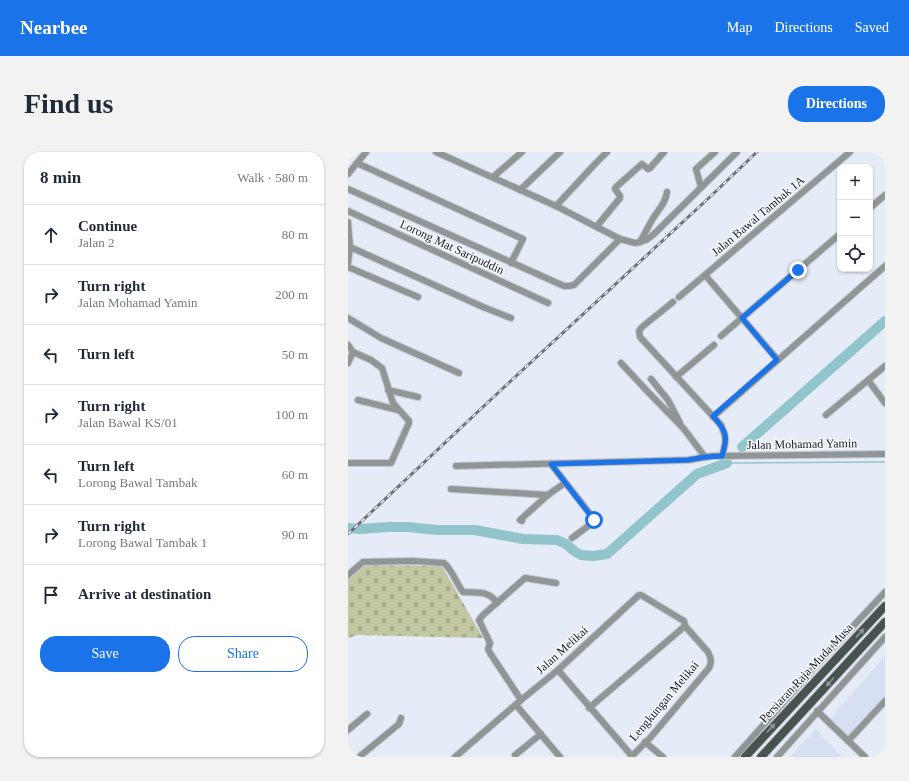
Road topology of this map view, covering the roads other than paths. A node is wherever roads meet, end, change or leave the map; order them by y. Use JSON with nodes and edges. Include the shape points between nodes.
{"nodes":[{"id":1,"x":366,"y":152,"type":"edge"},
{"id":2,"x":436,"y":152,"type":"edge"},
{"id":3,"x":522,"y":152,"type":"edge"},
{"id":4,"x":560,"y":152,"type":"edge"},
{"id":5,"x":607,"y":152,"type":"edge"},
{"id":6,"x":664,"y":152,"type":"edge"},
{"id":7,"x":715,"y":152,"type":"edge"},
{"id":8,"x":737,"y":152,"type":"edge"},
{"id":9,"x":850,"y":152,"type":"edge"},
{"id":10,"x":452,"y":156,"type":"edge"},
{"id":11,"x":357,"y":163,"type":"junction"},
{"id":12,"x":348,"y":174,"type":"edge"},
{"id":13,"x":493,"y":177,"type":"junction"},
{"id":14,"x":701,"y":187,"type":"junction"},
{"id":15,"x":348,"y":189,"type":"edge"},
{"id":16,"x":520,"y":190,"type":"junction"},
{"id":17,"x":667,"y":192,"type":"dead end"},
{"id":18,"x":885,"y":195,"type":"edge"},
{"id":19,"x":873,"y":205,"type":"edge"},
{"id":20,"x":556,"y":206,"type":"junction"},
{"id":21,"x":348,"y":211,"type":"edge"},
{"id":22,"x":348,"y":222,"type":"edge"},
{"id":23,"x":597,"y":226,"type":"junction"},
{"id":24,"x":838,"y":236,"type":"edge"},
{"id":25,"x":620,"y":239,"type":"junction"},
{"id":26,"x":640,"y":242,"type":"junction"},
{"id":27,"x":350,"y":247,"type":"junction"},
{"id":28,"x":348,"y":263,"type":"edge"},
{"id":29,"x":511,"y":263,"type":"junction"},
{"id":30,"x":885,"y":266,"type":"edge"},
{"id":31,"x":348,"y":267,"type":"edge"},
{"id":32,"x":705,"y":275,"type":"junction"},
{"id":33,"x":418,"y":297,"type":"dead end"},
{"id":34,"x":679,"y":297,"type":"dead end"},
{"id":35,"x":673,"y":302,"type":"dead end"},
{"id":36,"x":548,"y":303,"type":"dead end"},
{"id":37,"x":348,"y":318,"type":"edge"},
{"id":38,"x":511,"y":318,"type":"dead end"},
{"id":39,"x":742,"y":318,"type":"junction"},
{"id":40,"x":721,"y":336,"type":"dead end"},
{"id":41,"x":348,"y":345,"type":"edge"},
{"id":42,"x":714,"y":345,"type":"dead end"},
{"id":43,"x":354,"y":352,"type":"junction"},
{"id":44,"x":777,"y":360,"type":"junction"},
{"id":45,"x":348,"y":363,"type":"edge"},
{"id":46,"x":621,"y":363,"type":"dead end"},
{"id":47,"x":885,"y":366,"type":"edge"},
{"id":48,"x":458,"y":373,"type":"dead end"},
{"id":49,"x":676,"y":377,"type":"junction"},
{"id":50,"x":651,"y":379,"type":"dead end"},
{"id":51,"x":868,"y":380,"type":"junction"},
{"id":52,"x":388,"y":390,"type":"junction"},
{"id":53,"x":418,"y":397,"type":"dead end"},
{"id":54,"x":358,"y":400,"type":"dead end"},
{"id":55,"x":885,"y":403,"type":"edge"},
{"id":56,"x":398,"y":410,"type":"junction"},
{"id":57,"x":826,"y":415,"type":"dead end"},
{"id":58,"x":713,"y":416,"type":"junction"},
{"id":59,"x":681,"y":426,"type":"junction"},
{"id":60,"x":885,"y":454,"type":"edge"},
{"id":61,"x":722,"y":456,"type":"junction"},
{"id":62,"x":705,"y":457,"type":"junction"},
{"id":63,"x":348,"y":463,"type":"edge"},
{"id":64,"x":551,"y":464,"type":"junction"},
{"id":65,"x":456,"y":466,"type":"dead end"},
{"id":66,"x":566,"y":483,"type":"junction"},
{"id":67,"x":451,"y":490,"type":"dead end"},
{"id":68,"x":548,"y":495,"type":"junction"},
{"id":69,"x":522,"y":521,"type":"dead end"},
{"id":70,"x":572,"y":538,"type":"dead end"},
{"id":71,"x":348,"y":574,"type":"edge"},
{"id":72,"x":556,"y":583,"type":"dead end"},
{"id":73,"x":885,"y":592,"type":"edge"},
{"id":74,"x":497,"y":602,"type":"junction"},
{"id":75,"x":885,"y":606,"type":"edge"},
{"id":76,"x":885,"y":622,"type":"edge"},
{"id":77,"x":685,"y":626,"type":"junction"},
{"id":78,"x":885,"y":637,"type":"edge"},
{"id":79,"x":558,"y":670,"type":"junction"},
{"id":80,"x":521,"y":700,"type":"junction"},
{"id":81,"x":885,"y":701,"type":"edge"},
{"id":82,"x":516,"y":705,"type":"junction"},
{"id":83,"x":589,"y":708,"type":"junction"},
{"id":84,"x":817,"y":711,"type":"junction"},
{"id":85,"x":367,"y":714,"type":"dead end"},
{"id":86,"x":401,"y":718,"type":"dead end"},
{"id":87,"x":349,"y":728,"type":"edge"},
{"id":88,"x":541,"y":734,"type":"junction"},
{"id":89,"x":848,"y":741,"type":"junction"},
{"id":90,"x":645,"y":742,"type":"junction"},
{"id":91,"x":885,"y":754,"type":"edge"},
{"id":92,"x":515,"y":755,"type":"dead end"},
{"id":93,"x":632,"y":756,"type":"edge"},
{"id":94,"x":359,"y":757,"type":"edge"},
{"id":95,"x":455,"y":757,"type":"edge"},
{"id":96,"x":560,"y":757,"type":"edge"},
{"id":97,"x":663,"y":757,"type":"edge"},
{"id":98,"x":735,"y":757,"type":"edge"},
{"id":99,"x":745,"y":757,"type":"edge"},
{"id":100,"x":761,"y":757,"type":"edge"},
{"id":101,"x":777,"y":757,"type":"edge"},
{"id":102,"x":865,"y":757,"type":"edge"},
{"id":103,"x":882,"y":757,"type":"edge"}],
"edges":[{"from":1,"to":11,"type":"street"},
{"from":2,"to":10,"type":"street"},
{"from":3,"to":13,"type":"street"},
{"from":4,"to":16,"type":"street"},
{"from":5,"to":20,"type":"street"},
{"from":6,"to":23,"type":"street","via":[[650,168],[642,164],[616,187],[620,198]]},
{"from":7,"to":14,"type":"street","via":[[696,169]]},
{"from":8,"to":14,"type":"street"},
{"from":9,"to":32,"type":"street","name":"Jalan Bawal Tambak 1A"},
{"from":10,"to":13,"type":"street"},
{"from":11,"to":12,"type":"street"},
{"from":11,"to":29,"type":"street","via":[[523,238]]},
{"from":13,"to":16,"type":"street"},
{"from":14,"to":26,"type":"street","via":[[654,234]]},
{"from":15,"to":29,"type":"street"},
{"from":16,"to":20,"type":"street"},
{"from":17,"to":26,"type":"street","via":[[664,203]]},
{"from":18,"to":19,"type":"street"},
{"from":20,"to":23,"type":"street"},
{"from":21,"to":36,"type":"street","name":"Lorong Mat Saripuddin"},
{"from":22,"to":27,"type":"street"},
{"from":23,"to":25,"type":"street"},
{"from":24,"to":39,"type":"street"},
{"from":25,"to":26,"type":"street"},
{"from":25,"to":29,"type":"street","via":[[574,285],[564,286]]},
{"from":27,"to":28,"type":"street"},
{"from":27,"to":38,"type":"street"},
{"from":30,"to":44,"type":"street"},
{"from":31,"to":33,"type":"street"},
{"from":32,"to":34,"type":"street","name":"Jalan Bawal Tambak 1A"},
{"from":32,"to":39,"type":"street"},
{"from":35,"to":49,"type":"street","via":[[642,327],[639,334]]},
{"from":37,"to":48,"type":"street","via":[[381,338]]},
{"from":39,"to":40,"type":"street"},
{"from":39,"to":44,"type":"street"},
{"from":41,"to":43,"type":"street"},
{"from":42,"to":49,"type":"street"},
{"from":43,"to":45,"type":"street"},
{"from":43,"to":52,"type":"street","via":[[382,368]]},
{"from":44,"to":58,"type":"street"},
{"from":46,"to":59,"type":"street"},
{"from":47,"to":51,"type":"street"},
{"from":49,"to":58,"type":"street"},
{"from":50,"to":59,"type":"street","via":[[668,400]]},
{"from":51,"to":55,"type":"street"},
{"from":51,"to":57,"type":"street"},
{"from":52,"to":53,"type":"street"},
{"from":52,"to":56,"type":"street"},
{"from":54,"to":56,"type":"street"},
{"from":56,"to":63,"type":"street","via":[[409,423],[391,463]]},
{"from":58,"to":61,"type":"street","via":[[726,436]]},
{"from":59,"to":62,"type":"street"},
{"from":60,"to":61,"type":"street","name":"Jalan Mohamad Yamin"},
{"from":61,"to":62,"type":"street","name":"Jalan Mohamad Yamin"},
{"from":62,"to":64,"type":"street","name":"Jalan Mohamad Yamin","via":[[688,460]]},
{"from":64,"to":65,"type":"street","name":"Jalan Mohamad Yamin"},
{"from":64,"to":66,"type":"street"},
{"from":66,"to":68,"type":"street"},
{"from":66,"to":70,"type":"street","via":[[594,520]]},
{"from":67,"to":68,"type":"street"},
{"from":68,"to":69,"type":"street","via":[[520,520]]},
{"from":71,"to":74,"type":"street","via":[[363,562],[444,563],[463,592],[488,594]]},
{"from":72,"to":74,"type":"street","via":[[525,578]]},
{"from":73,"to":98,"type":"street"},
{"from":74,"to":80,"type":"street","via":[[479,620],[490,643],[490,653]]},
{"from":99,"to":75,"type":"main road","name":"Persiaran Raja Muda Musa","one_way":true},
{"from":76,"to":100,"type":"main road","name":"Persiaran Raja Muda Musa","one_way":true},
{"from":77,"to":79,"type":"street","name":"Jalan Melikai","via":[[684,621],[639,595]]},
{"from":77,"to":83,"type":"street"},
{"from":77,"to":90,"type":"street","name":"Lengkungan Melikai","via":[[708,652],[711,663]]},
{"from":78,"to":84,"type":"street"},
{"from":79,"to":80,"type":"street","name":"Jalan Melikai"},
{"from":79,"to":83,"type":"street"},
{"from":80,"to":82,"type":"street","name":"Jalan Melikai"},
{"from":81,"to":89,"type":"street"},
{"from":82,"to":88,"type":"street"},
{"from":82,"to":95,"type":"street","name":"Jalan Melikai"},
{"from":83,"to":93,"type":"street"},
{"from":84,"to":89,"type":"street"},
{"from":84,"to":101,"type":"street"},
{"from":85,"to":87,"type":"street"},
{"from":86,"to":94,"type":"street","via":[[399,724]]},
{"from":88,"to":92,"type":"street"},
{"from":88,"to":96,"type":"street"},
{"from":89,"to":102,"type":"street"},
{"from":90,"to":93,"type":"street","name":"Lengkungan Melikai"},
{"from":90,"to":97,"type":"street"},
{"from":91,"to":103,"type":"street"}]}
